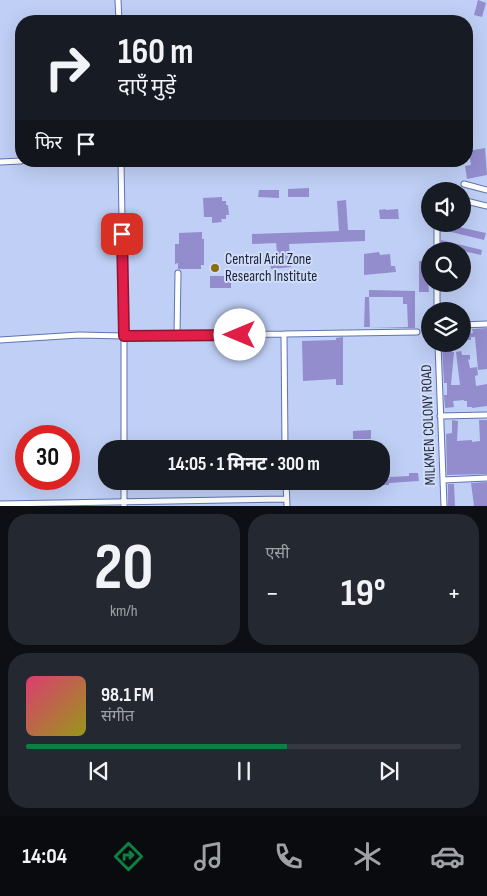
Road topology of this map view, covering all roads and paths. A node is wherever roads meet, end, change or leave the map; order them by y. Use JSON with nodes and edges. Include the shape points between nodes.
{"nodes":[{"id":1,"x":118,"y":0,"type":"edge"},
{"id":2,"x":119,"y":15,"type":"edge"},
{"id":3,"x":15,"y":161,"type":"edge"},
{"id":4,"x":0,"y":162,"type":"edge"},
{"id":5,"x":121,"y":167,"type":"edge"},
{"id":6,"x":471,"y":186,"type":"edge"},
{"id":7,"x":487,"y":190,"type":"edge"},
{"id":8,"x":471,"y":202,"type":"edge"},
{"id":9,"x":487,"y":206,"type":"edge"},
{"id":10,"x":178,"y":273,"type":"dead end"},
{"id":11,"x":487,"y":324,"type":"edge"},
{"id":12,"x":471,"y":325,"type":"edge"},
{"id":13,"x":417,"y":332,"type":"dead end"},
{"id":14,"x":284,"y":334,"type":"junction"},
{"id":15,"x":177,"y":335,"type":"junction"},
{"id":16,"x":124,"y":336,"type":"junction"},
{"id":17,"x":0,"y":340,"type":"edge"},
{"id":18,"x":438,"y":352,"type":"edge"},
{"id":19,"x":487,"y":415,"type":"edge"},
{"id":20,"x":440,"y":416,"type":"junction"},
{"id":21,"x":124,"y":440,"type":"edge"},
{"id":22,"x":285,"y":440,"type":"edge"},
{"id":23,"x":487,"y":478,"type":"edge"},
{"id":24,"x":443,"y":480,"type":"junction"},
{"id":25,"x":124,"y":490,"type":"edge"},
{"id":26,"x":286,"y":490,"type":"edge"},
{"id":27,"x":286,"y":499,"type":"junction"},
{"id":28,"x":0,"y":504,"type":"edge"},
{"id":29,"x":124,"y":504,"type":"edge"},
{"id":30,"x":286,"y":506,"type":"edge"},
{"id":31,"x":444,"y":506,"type":"edge"}],
"edges":[{"from":1,"to":2,"type":"street"},
{"from":3,"to":4,"type":"street"},
{"from":5,"to":16,"type":"street"},
{"from":6,"to":7,"type":"street"},
{"from":8,"to":9,"type":"street"},
{"from":10,"to":15,"type":"street"},
{"from":11,"to":12,"type":"street"},
{"from":13,"to":14,"type":"street"},
{"from":14,"to":15,"type":"street"},
{"from":14,"to":22,"type":"street"},
{"from":15,"to":16,"type":"street"},
{"from":16,"to":17,"type":"street"},
{"from":16,"to":21,"type":"street"},
{"from":18,"to":20,"type":"street","name":"MILKMEN COLONY ROAD"},
{"from":19,"to":20,"type":"street"},
{"from":20,"to":24,"type":"street","name":"MILKMEN COLONY ROAD"},
{"from":23,"to":24,"type":"street"},
{"from":24,"to":31,"type":"street","name":"MILKMEN COLONY ROAD"},
{"from":25,"to":29,"type":"street"},
{"from":26,"to":27,"type":"street"},
{"from":27,"to":29,"type":"street"},
{"from":27,"to":30,"type":"street"},
{"from":28,"to":29,"type":"street"}]}
